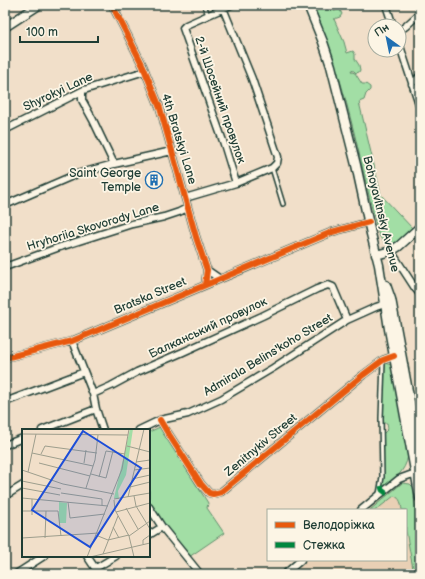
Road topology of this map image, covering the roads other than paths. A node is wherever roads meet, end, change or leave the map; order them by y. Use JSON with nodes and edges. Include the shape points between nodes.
{"nodes":[{"id":1,"x":39,"y":5,"type":"edge"},
{"id":2,"x":112,"y":5,"type":"edge"},
{"id":3,"x":204,"y":5,"type":"edge"},
{"id":4,"x":231,"y":5,"type":"edge"},
{"id":5,"x":308,"y":5,"type":"edge"},
{"id":6,"x":386,"y":5,"type":"edge"},
{"id":7,"x":223,"y":8,"type":"junction"},
{"id":8,"x":420,"y":13,"type":"edge"},
{"id":9,"x":208,"y":15,"type":"junction"},
{"id":10,"x":390,"y":18,"type":"edge"},
{"id":11,"x":407,"y":25,"type":"edge"},
{"id":12,"x":5,"y":27,"type":"edge"},
{"id":13,"x":404,"y":58,"type":"edge"},
{"id":14,"x":145,"y":71,"type":"junction"},
{"id":15,"x":420,"y":76,"type":"edge"},
{"id":16,"x":412,"y":84,"type":"junction"},
{"id":17,"x":82,"y":91,"type":"junction"},
{"id":18,"x":420,"y":107,"type":"edge"},
{"id":19,"x":5,"y":130,"type":"edge"},
{"id":20,"x":172,"y":151,"type":"junction"},
{"id":21,"x":114,"y":164,"type":"junction"},
{"id":22,"x":272,"y":168,"type":"junction"},
{"id":23,"x":236,"y":183,"type":"junction"},
{"id":24,"x":185,"y":198,"type":"junction"},
{"id":25,"x":283,"y":204,"type":"dead end"},
{"id":26,"x":5,"y":205,"type":"edge"},
{"id":27,"x":188,"y":208,"type":"junction"},
{"id":28,"x":369,"y":222,"type":"junction"},
{"id":29,"x":420,"y":227,"type":"edge"},
{"id":30,"x":391,"y":251,"type":"junction"},
{"id":31,"x":376,"y":255,"type":"junction"},
{"id":32,"x":379,"y":265,"type":"junction"},
{"id":33,"x":5,"y":267,"type":"edge"},
{"id":34,"x":207,"y":270,"type":"junction"},
{"id":35,"x":220,"y":279,"type":"junction"},
{"id":36,"x":205,"y":285,"type":"junction"},
{"id":37,"x":420,"y":294,"type":"edge"},
{"id":38,"x":385,"y":304,"type":"junction"},
{"id":39,"x":347,"y":320,"type":"junction"},
{"id":40,"x":72,"y":341,"type":"junction"},
{"id":41,"x":394,"y":356,"type":"junction"},
{"id":42,"x":5,"y":358,"type":"edge"},
{"id":43,"x":383,"y":360,"type":"junction"},
{"id":44,"x":84,"y":372,"type":"junction"},
{"id":45,"x":93,"y":394,"type":"junction"},
{"id":46,"x":5,"y":402,"type":"edge"},
{"id":47,"x":96,"y":409,"type":"junction"},
{"id":48,"x":160,"y":420,"type":"junction"},
{"id":49,"x":45,"y":429,"type":"edge"},
{"id":50,"x":103,"y":429,"type":"edge"},
{"id":51,"x":141,"y":429,"type":"edge"},
{"id":52,"x":22,"y":438,"type":"edge"},
{"id":53,"x":5,"y":445,"type":"edge"},
{"id":54,"x":420,"y":456,"type":"edge"},
{"id":55,"x":418,"y":473,"type":"edge"},
{"id":56,"x":22,"y":486,"type":"edge"},
{"id":57,"x":5,"y":496,"type":"edge"},
{"id":58,"x":379,"y":496,"type":"junction"},
{"id":59,"x":420,"y":498,"type":"edge"},
{"id":60,"x":150,"y":509,"type":"edge"},
{"id":61,"x":362,"y":509,"type":"edge"},
{"id":62,"x":162,"y":527,"type":"junction"},
{"id":63,"x":150,"y":534,"type":"edge"},
{"id":64,"x":42,"y":557,"type":"edge"},
{"id":65,"x":89,"y":557,"type":"edge"},
{"id":66,"x":115,"y":557,"type":"edge"},
{"id":67,"x":300,"y":561,"type":"edge"},
{"id":68,"x":97,"y":571,"type":"edge"},
{"id":69,"x":16,"y":574,"type":"edge"},
{"id":70,"x":200,"y":574,"type":"edge"},
{"id":71,"x":285,"y":574,"type":"edge"}],
"edges":[{"from":1,"to":12,"type":"main road"},
{"from":2,"to":14,"type":"street","name":"4th Bratskyi Lane"},
{"from":3,"to":9,"type":"lane"},
{"from":4,"to":7,"type":"street"},
{"from":5,"to":28,"type":"main road","name":"Bohoyavltnsky Avenue","via":[[331,66]]},
{"from":6,"to":10,"type":"street"},
{"from":7,"to":9,"type":"street"},
{"from":7,"to":22,"type":"street","via":[[252,79],[278,157],[278,163]]},
{"from":8,"to":11,"type":"street"},
{"from":9,"to":23,"type":"street","name":"2-й Шосейний провулок","via":[[183,28]]},
{"from":13,"to":16,"type":"street"},
{"from":14,"to":17,"type":"street","name":"Shyrokyi Lane"},
{"from":14,"to":20,"type":"street","name":"4th Bratskyi Lane","via":[[160,108]]},
{"from":15,"to":16,"type":"street"},
{"from":16,"to":18,"type":"street"},
{"from":17,"to":19,"type":"street","name":"Shyrokyi Lane"},
{"from":17,"to":21,"type":"street","via":[[82,100]]},
{"from":20,"to":21,"type":"street"},
{"from":20,"to":24,"type":"street","name":"4th Bratskyi Lane"},
{"from":21,"to":26,"type":"street","via":[[77,174]]},
{"from":22,"to":23,"type":"street"},
{"from":22,"to":25,"type":"lane"},
{"from":23,"to":24,"type":"street"},
{"from":24,"to":27,"type":"street","name":"4th Bratskyi Lane"},
{"from":27,"to":33,"type":"street","name":"Hryhoriia Skovorody Lane","via":[[57,248]]},
{"from":27,"to":34,"type":"street","name":"4th Bratskyi Lane"},
{"from":28,"to":31,"type":"main road","name":"Bohoyavltnsky Avenue"},
{"from":28,"to":35,"type":"street","name":"Bratska Street","via":[[332,232]]},
{"from":29,"to":30,"type":"main road"},
{"from":30,"to":31,"type":"main road"},
{"from":30,"to":37,"type":"street"},
{"from":31,"to":32,"type":"main road","name":"Bohoyavltnsky Avenue"},
{"from":32,"to":38,"type":"main road"},
{"from":32,"to":54,"type":"main road","name":"Bohoyavltnsky Avenue","via":[[391,299]]},
{"from":34,"to":35,"type":"street"},
{"from":34,"to":36,"type":"street","name":"4th Bratskyi Lane"},
{"from":35,"to":36,"type":"street","name":"Bratska Street"},
{"from":36,"to":40,"type":"street","name":"Bratska Street"},
{"from":38,"to":39,"type":"street","name":"Admirala Belins'koho Street"},
{"from":38,"to":41,"type":"main road"},
{"from":39,"to":45,"type":"street","name":"Балканський провулок","via":[[333,287],[328,285]]},
{"from":39,"to":48,"type":"street","name":"Admirala Belins'koho Street","via":[[221,400],[188,414]]},
{"from":40,"to":42,"type":"street","name":"Bratska Street"},
{"from":40,"to":44,"type":"street"},
{"from":41,"to":43,"type":"street","name":"Zenitnykiv Street"},
{"from":41,"to":55,"type":"main road"},
{"from":43,"to":48,"type":"street","name":"Zenitnykiv Street","via":[[221,492],[209,493]]},
{"from":43,"to":58,"type":"lane","via":[[382,477]]},
{"from":44,"to":45,"type":"street"},
{"from":44,"to":46,"type":"street"},
{"from":45,"to":47,"type":"street"},
{"from":47,"to":49,"type":"street"},
{"from":47,"to":50,"type":"street"},
{"from":48,"to":51,"type":"street","name":"Admirala Belins'koho Street"},
{"from":52,"to":53,"type":"street"},
{"from":55,"to":58,"type":"street","via":[[399,479]]},
{"from":55,"to":59,"type":"main road"},
{"from":56,"to":57,"type":"street"},
{"from":58,"to":61,"type":"street"},
{"from":60,"to":62,"type":"street"},
{"from":62,"to":63,"type":"street"},
{"from":62,"to":70,"type":"street"},
{"from":64,"to":69,"type":"street"},
{"from":65,"to":68,"type":"street"},
{"from":66,"to":68,"type":"street"},
{"from":67,"to":71,"type":"street"}]}
